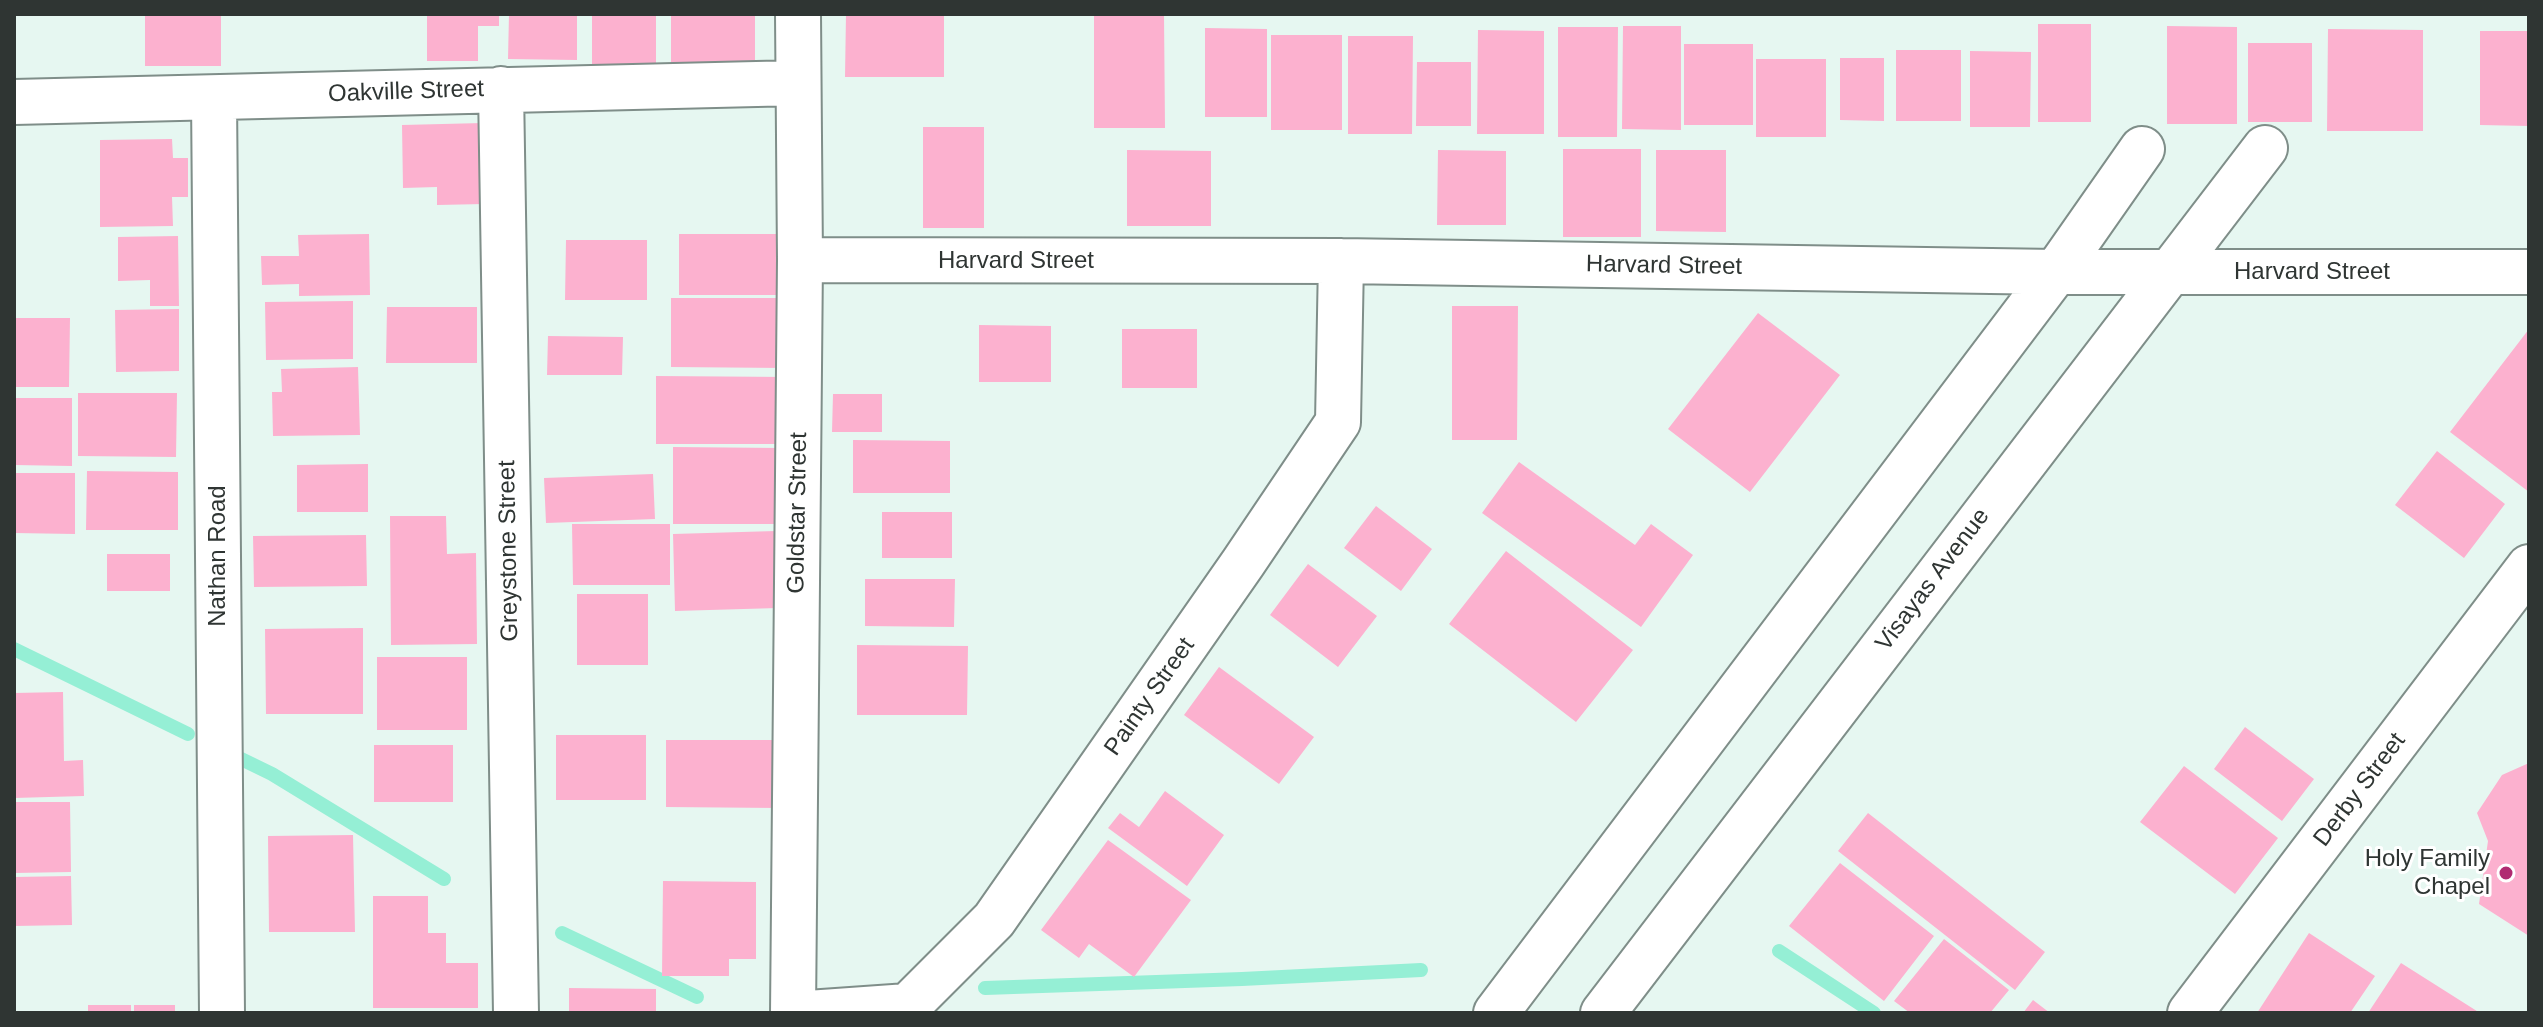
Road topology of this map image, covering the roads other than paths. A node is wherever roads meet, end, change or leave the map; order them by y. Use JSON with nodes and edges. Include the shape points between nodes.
{"nodes":[{"id":1,"x":798,"y":14,"type":"edge"},
{"id":2,"x":798,"y":83,"type":"junction"},
{"id":3,"x":501,"y":89,"type":"junction"},
{"id":4,"x":214,"y":98,"type":"junction"},
{"id":5,"x":14,"y":102,"type":"edge"},
{"id":6,"x":2265,"y":148,"type":"dead end"},
{"id":7,"x":2142,"y":149,"type":"dead end"},
{"id":8,"x":800,"y":260,"type":"junction"},
{"id":9,"x":1341,"y":261,"type":"junction"},
{"id":10,"x":2056,"y":272,"type":"junction"},
{"id":11,"x":2168,"y":272,"type":"junction"},
{"id":12,"x":2529,"y":272,"type":"edge"},
{"id":13,"x":2529,"y":567,"type":"edge"},
{"id":14,"x":222,"y":1013,"type":"edge"},
{"id":15,"x":516,"y":1013,"type":"edge"},
{"id":16,"x":793,"y":1013,"type":"edge"},
{"id":17,"x":808,"y":1013,"type":"edge"},
{"id":18,"x":1496,"y":1013,"type":"edge"},
{"id":19,"x":1603,"y":1013,"type":"edge"},
{"id":20,"x":2191,"y":1013,"type":"edge"}],
"edges":[{"from":1,"to":2,"type":"street","name":"Goldstar Street"},
{"from":2,"to":3,"type":"street","name":"Oakville Street"},
{"from":2,"to":8,"type":"street","name":"Goldstar Street"},
{"from":3,"to":4,"type":"street","name":"Oakville Street"},
{"from":3,"to":15,"type":"street","name":"Greystone Street"},
{"from":4,"to":5,"type":"street","name":"Oakville Street"},
{"from":4,"to":14,"type":"street","name":"Nathan Road"},
{"from":6,"to":11,"type":"street","name":"Visayas Avenue"},
{"from":7,"to":10,"type":"street"},
{"from":8,"to":9,"type":"street","name":"Harvard Street"},
{"from":8,"to":16,"type":"street","name":"Goldstar Street"},
{"from":9,"to":10,"type":"street","name":"Harvard Street"},
{"from":9,"to":17,"type":"street","name":"Painty Street","via":[[1338,422],[994,920],[908,1006]]},
{"from":10,"to":11,"type":"street","name":"Harvard Street"},
{"from":10,"to":18,"type":"street"},
{"from":11,"to":12,"type":"street","name":"Harvard Street"},
{"from":11,"to":19,"type":"street","name":"Visayas Avenue"},
{"from":13,"to":20,"type":"street","name":"Derby Street"}]}
